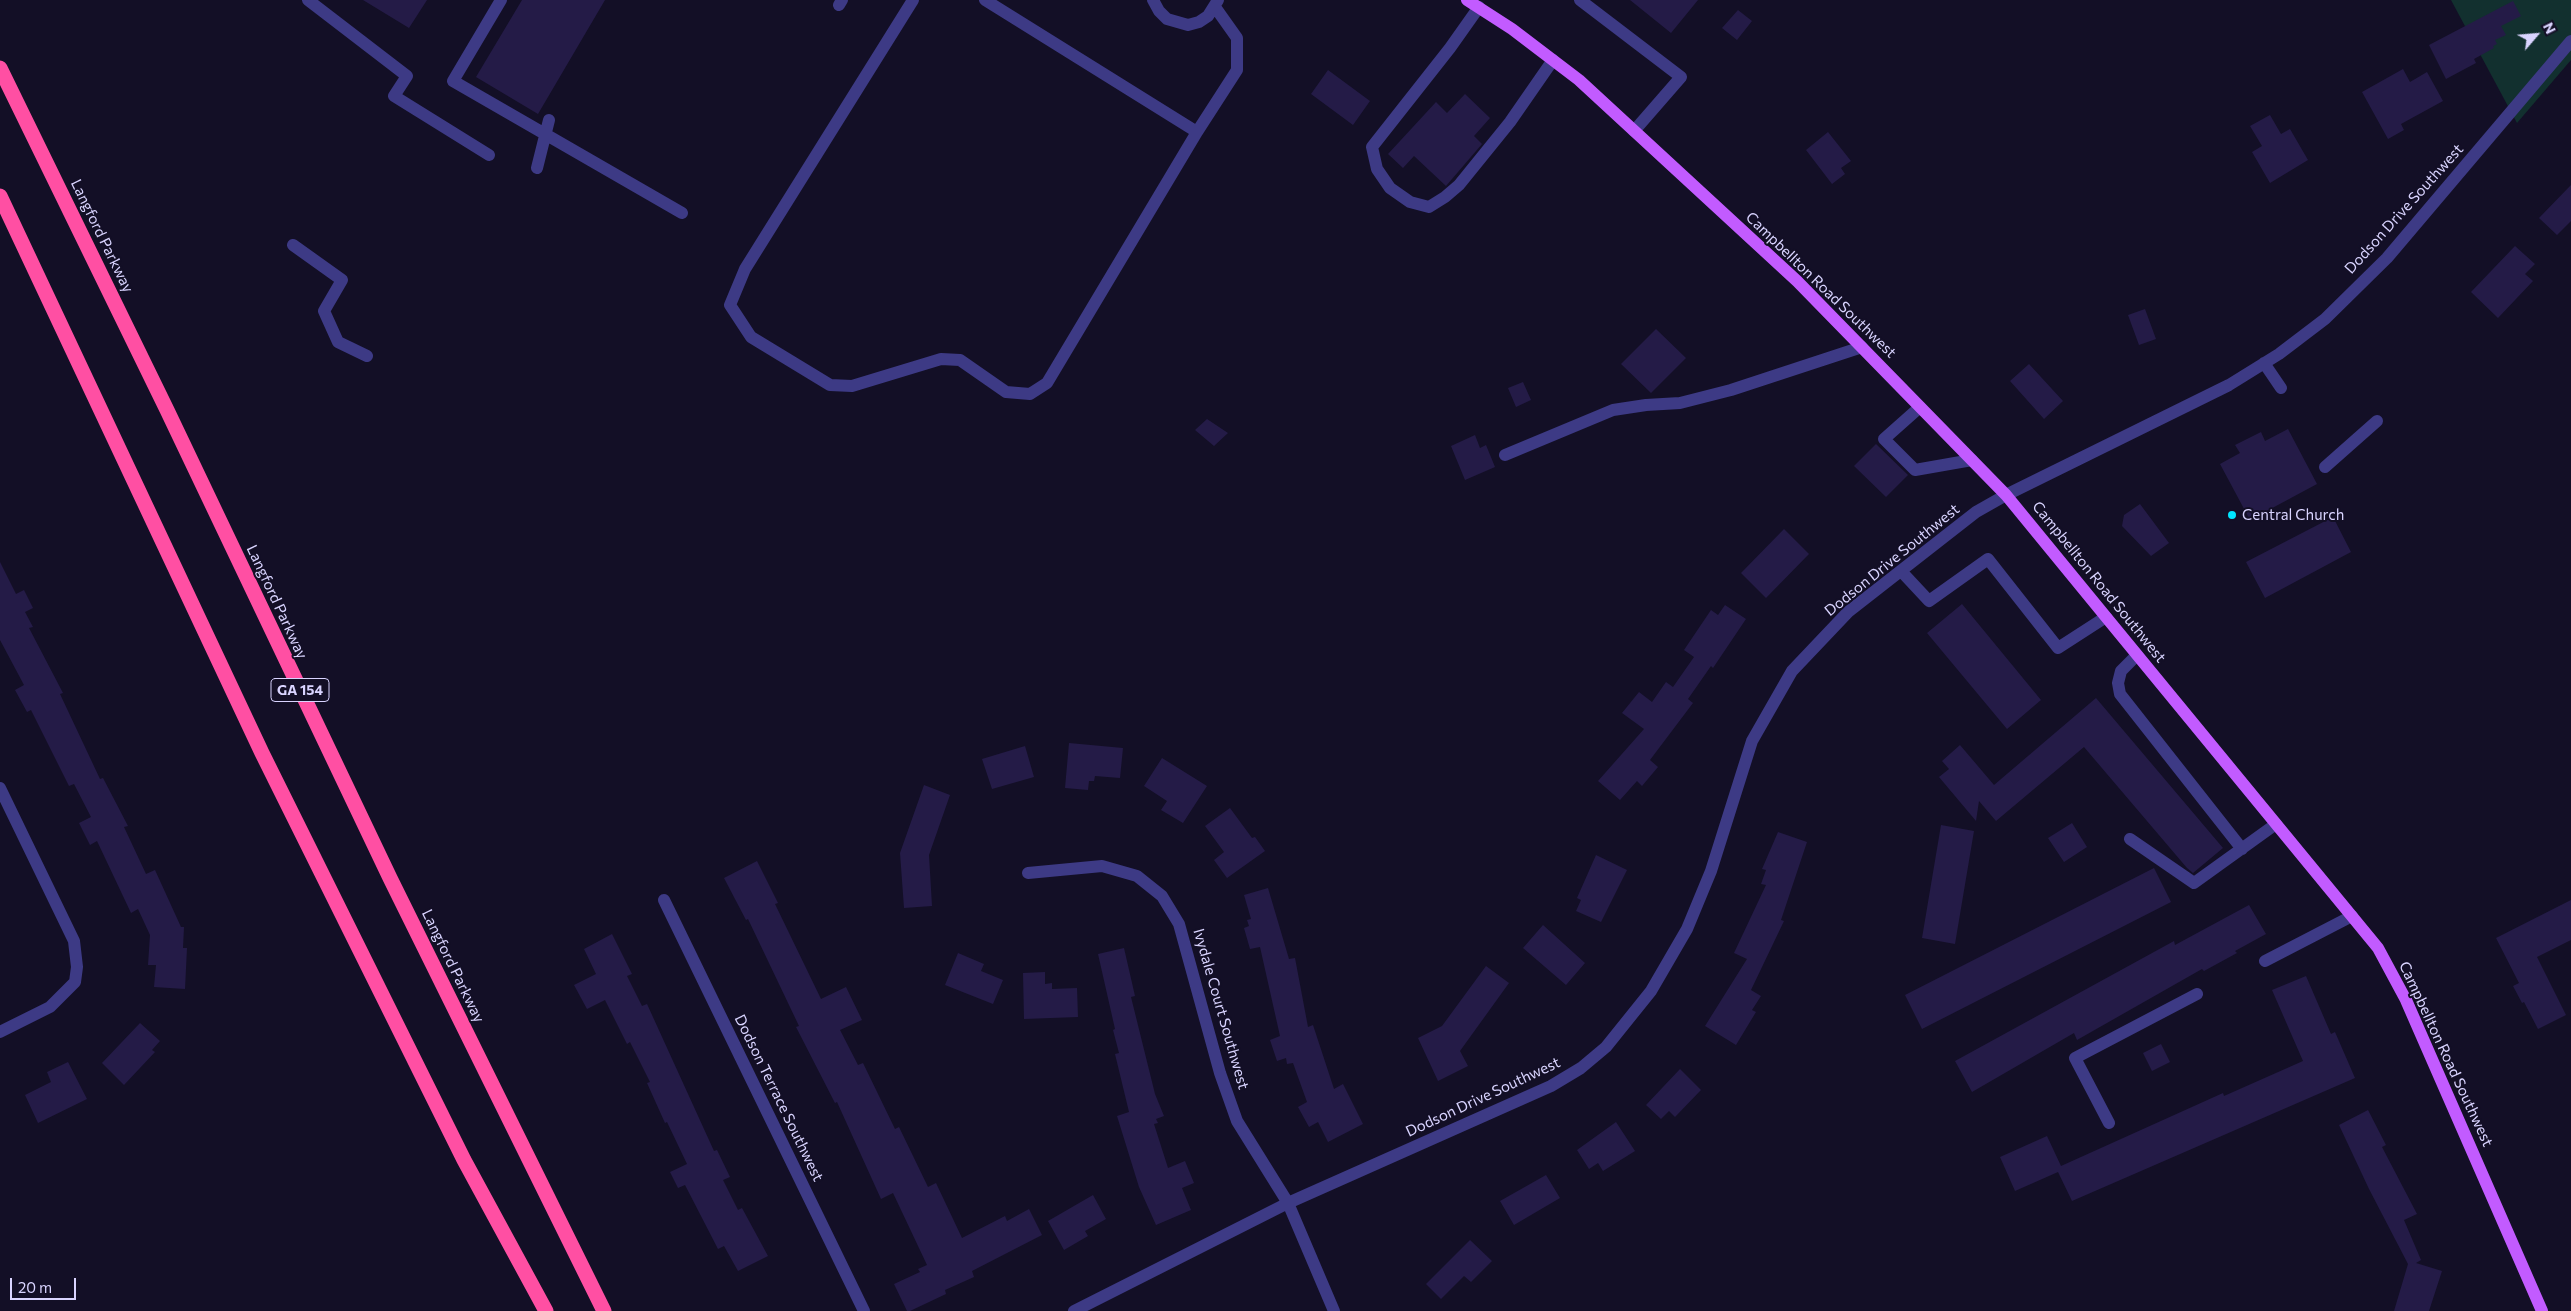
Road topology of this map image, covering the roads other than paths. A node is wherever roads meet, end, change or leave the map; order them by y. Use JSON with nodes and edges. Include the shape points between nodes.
{"nodes":[{"id":1,"x":308,"y":0,"type":"edge"},
{"id":2,"x":501,"y":0,"type":"edge"},
{"id":3,"x":912,"y":0,"type":"edge"},
{"id":4,"x":985,"y":0,"type":"edge"},
{"id":5,"x":1154,"y":0,"type":"edge"},
{"id":6,"x":1468,"y":0,"type":"edge"},
{"id":7,"x":1580,"y":0,"type":"edge"},
{"id":8,"x":1217,"y":4,"type":"edge"},
{"id":9,"x":1479,"y":7,"type":"junction"},
{"id":10,"x":2571,"y":41,"type":"edge"},
{"id":11,"x":1553,"y":60,"type":"junction"},
{"id":12,"x":0,"y":68,"type":"edge"},
{"id":13,"x":549,"y":120,"type":"dead end"},
{"id":14,"x":1634,"y":131,"type":"junction"},
{"id":15,"x":1197,"y":132,"type":"junction"},
{"id":16,"x":545,"y":135,"type":"junction"},
{"id":17,"x":489,"y":155,"type":"dead end"},
{"id":18,"x":537,"y":168,"type":"dead end"},
{"id":19,"x":0,"y":196,"type":"edge"},
{"id":20,"x":682,"y":213,"type":"dead end"},
{"id":21,"x":293,"y":245,"type":"dead end"},
{"id":22,"x":1862,"y":347,"type":"junction"},
{"id":23,"x":367,"y":356,"type":"dead end"},
{"id":24,"x":2264,"y":363,"type":"junction"},
{"id":25,"x":2281,"y":388,"type":"dead end"},
{"id":26,"x":1920,"y":406,"type":"junction"},
{"id":27,"x":2377,"y":421,"type":"dead end"},
{"id":28,"x":1505,"y":455,"type":"dead end"},
{"id":29,"x":1972,"y":460,"type":"junction"},
{"id":30,"x":2325,"y":467,"type":"dead end"},
{"id":31,"x":2006,"y":495,"type":"junction"},
{"id":32,"x":1901,"y":571,"type":"junction"},
{"id":33,"x":2106,"y":617,"type":"junction"},
{"id":34,"x":2137,"y":655,"type":"junction"},
{"id":35,"x":0,"y":788,"type":"edge"},
{"id":36,"x":2276,"y":824,"type":"junction"},
{"id":37,"x":2130,"y":839,"type":"dead end"},
{"id":38,"x":2242,"y":849,"type":"junction"},
{"id":39,"x":1028,"y":873,"type":"dead end"},
{"id":40,"x":664,"y":900,"type":"dead end"},
{"id":41,"x":2352,"y":916,"type":"junction"},
{"id":42,"x":2265,"y":961,"type":"dead end"},
{"id":43,"x":2197,"y":994,"type":"dead end"},
{"id":44,"x":0,"y":1032,"type":"edge"},
{"id":45,"x":2109,"y":1122,"type":"dead end"},
{"id":46,"x":1288,"y":1203,"type":"junction"},
{"id":47,"x":546,"y":1311,"type":"edge"},
{"id":48,"x":604,"y":1311,"type":"edge"},
{"id":49,"x":864,"y":1311,"type":"edge"},
{"id":50,"x":1074,"y":1311,"type":"edge"},
{"id":51,"x":1334,"y":1311,"type":"edge"},
{"id":52,"x":2542,"y":1311,"type":"edge"}],
"edges":[{"from":1,"to":17,"type":"street","via":[[408,76],[394,96]]},
{"from":2,"to":16,"type":"street","via":[[453,81]]},
{"from":3,"to":15,"type":"street","via":[[745,269],[730,305],[751,337],[830,385],[852,386],[941,359],[960,360],[1006,392],[1030,394],[1048,383]]},
{"from":4,"to":15,"type":"street"},
{"from":5,"to":8,"type":"street","via":[[1167,19],[1188,25],[1199,22]]},
{"from":6,"to":9,"type":"main road","name":"Campbellton Road Southwest"},
{"from":7,"to":14,"type":"street","via":[[1681,77]]},
{"from":8,"to":15,"type":"street","via":[[1237,38],[1237,70]]},
{"from":9,"to":11,"type":"main road","name":"Campbellton Road Southwest"},
{"from":9,"to":11,"type":"street","via":[[1372,147],[1377,168],[1390,188],[1410,202],[1429,207],[1445,197],[1459,185],[1510,122]]},
{"from":10,"to":24,"type":"street","name":"Dodson Drive Southwest","via":[[2387,258],[2325,319]]},
{"from":11,"to":14,"type":"main road","name":"Campbellton Road Southwest"},
{"from":12,"to":48,"type":"highway","name":"Langford Parkway","number":"GA 154","via":[[385,869]]},
{"from":13,"to":16,"type":"street"},
{"from":14,"to":22,"type":"main road","name":"Campbellton Road Southwest","via":[[1797,281]]},
{"from":16,"to":18,"type":"street"},
{"from":16,"to":20,"type":"street"},
{"from":19,"to":47,"type":"highway","via":[[262,753],[464,1160]]},
{"from":21,"to":23,"type":"street","via":[[342,280],[324,311],[338,342]]},
{"from":22,"to":26,"type":"main road","name":"Campbellton Road Southwest"},
{"from":22,"to":28,"type":"street","via":[[1731,390],[1680,403],[1646,404],[1613,410]]},
{"from":24,"to":25,"type":"street"},
{"from":24,"to":31,"type":"street","name":"Dodson Drive Southwest","via":[[2229,385]]},
{"from":26,"to":29,"type":"main road","name":"Campbellton Road Southwest"},
{"from":26,"to":29,"type":"street","via":[[1884,440],[1915,470]]},
{"from":27,"to":30,"type":"street"},
{"from":29,"to":31,"type":"main road","name":"Campbellton Road Southwest"},
{"from":31,"to":32,"type":"street","name":"Dodson Drive Southwest","via":[[1976,512]]},
{"from":31,"to":33,"type":"main road","name":"Campbellton Road Southwest"},
{"from":32,"to":33,"type":"street","via":[[1929,601],[1988,559],[2058,648]]},
{"from":32,"to":46,"type":"street","name":"Dodson Drive Southwest","via":[[1848,612],[1792,671],[1752,742],[1711,871],[1687,929],[1651,991],[1606,1047],[1552,1086]]},
{"from":33,"to":34,"type":"main road","name":"Campbellton Road Southwest"},
{"from":34,"to":36,"type":"main road","name":"Campbellton Road Southwest"},
{"from":34,"to":38,"type":"street","via":[[2121,671],[2120,694]]},
{"from":35,"to":44,"type":"street","via":[[74,941],[77,967],[75,982],[50,1007]]},
{"from":36,"to":38,"type":"street"},
{"from":36,"to":41,"type":"main road","name":"Campbellton Road Southwest"},
{"from":37,"to":38,"type":"street","via":[[2194,883]]},
{"from":39,"to":46,"type":"street","name":"Ivydale Court Southwest","via":[[1102,866],[1137,876],[1162,896],[1179,924],[1220,1073],[1237,1121]]},
{"from":40,"to":49,"type":"street","name":"Dodson Terrace Southwest"},
{"from":41,"to":42,"type":"street"},
{"from":41,"to":52,"type":"main road","name":"Campbellton Road Southwest","via":[[2378,948],[2406,1000]]},
{"from":43,"to":45,"type":"street","via":[[2075,1058]]},
{"from":46,"to":50,"type":"street","name":"Dodson Drive Southwest"},
{"from":46,"to":51,"type":"street","name":"Ivydale Court Southwest"}]}
